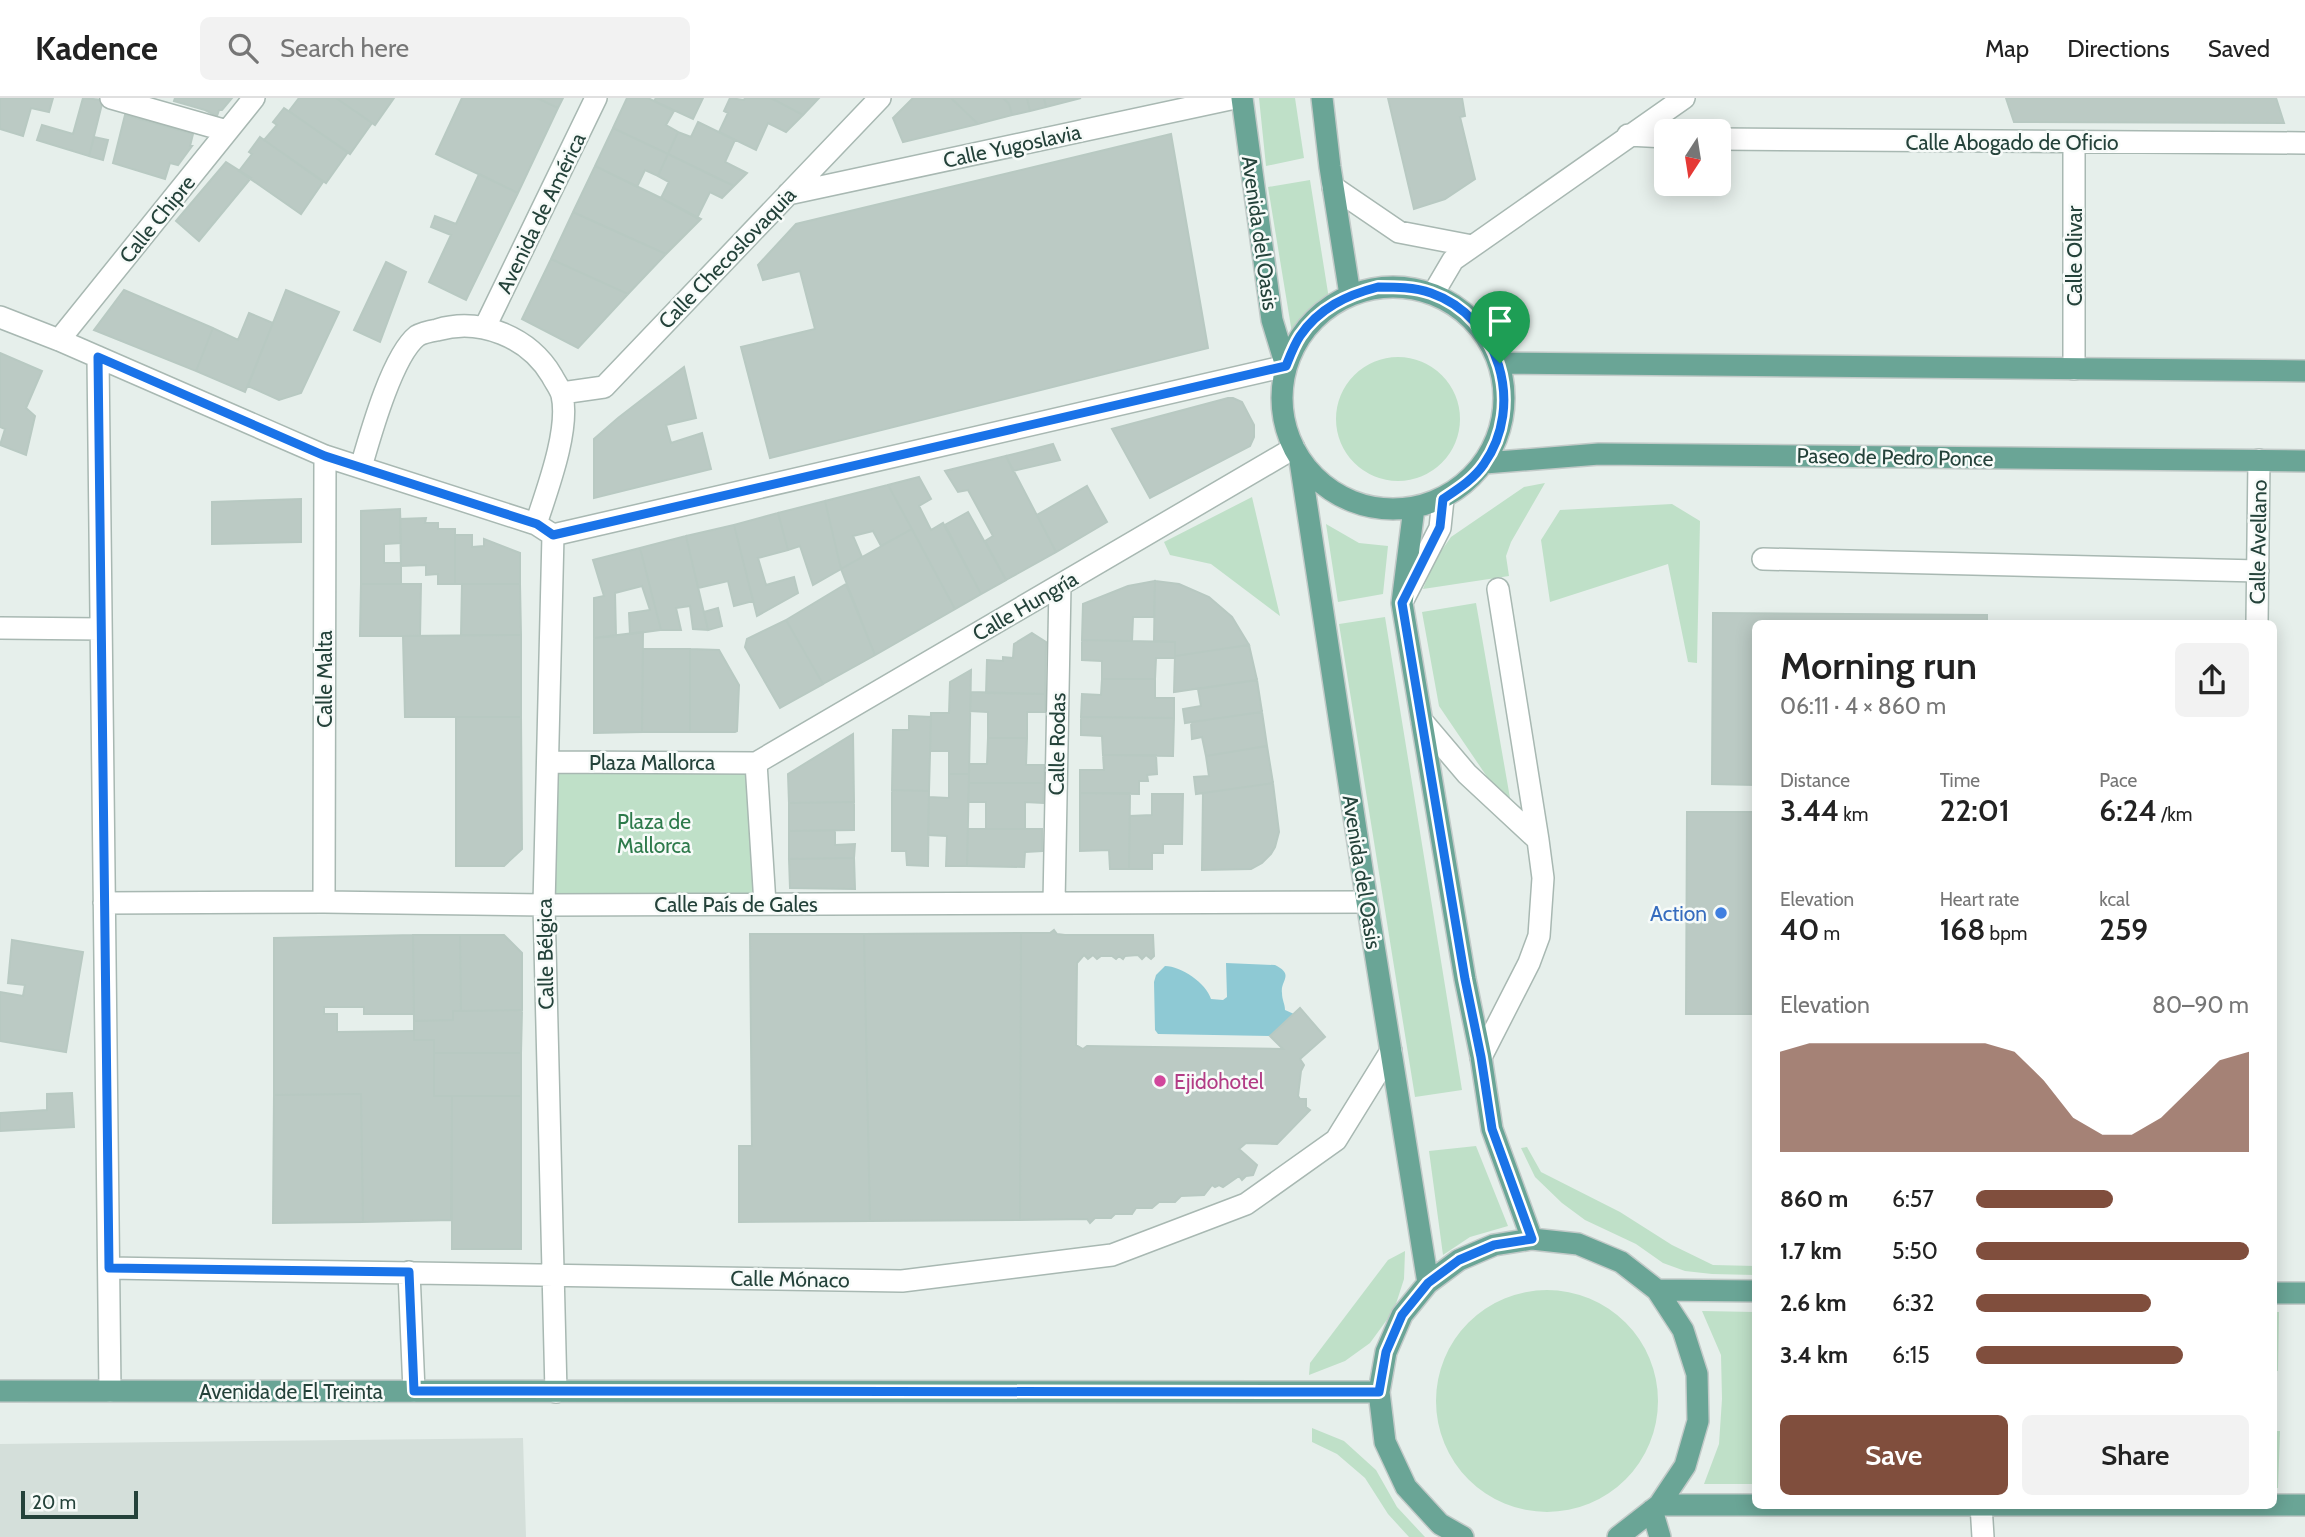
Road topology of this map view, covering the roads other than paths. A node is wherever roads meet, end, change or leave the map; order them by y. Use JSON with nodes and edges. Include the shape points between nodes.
{"nodes":[{"id":1,"x":111,"y":98,"type":"edge"},
{"id":2,"x":254,"y":98,"type":"edge"},
{"id":3,"x":596,"y":98,"type":"edge"},
{"id":4,"x":880,"y":98,"type":"edge"},
{"id":5,"x":1236,"y":98,"type":"edge"},
{"id":6,"x":1242,"y":98,"type":"edge"},
{"id":7,"x":1322,"y":98,"type":"edge"},
{"id":8,"x":1684,"y":98,"type":"edge"},
{"id":9,"x":228,"y":131,"type":"junction"},
{"id":10,"x":1628,"y":135,"type":"junction"},
{"id":11,"x":1654,"y":136,"type":"edge"},
{"id":12,"x":1731,"y":139,"type":"edge"},
{"id":13,"x":2074,"y":142,"type":"junction"},
{"id":14,"x":2305,"y":143,"type":"edge"},
{"id":15,"x":1333,"y":187,"type":"junction"},
{"id":16,"x":789,"y":194,"type":"junction"},
{"id":17,"x":1472,"y":246,"type":"junction"},
{"id":18,"x":1433,"y":294,"type":"junction"},
{"id":19,"x":1350,"y":295,"type":"junction"},
{"id":20,"x":0,"y":317,"type":"edge"},
{"id":21,"x":485,"y":327,"type":"junction"},
{"id":22,"x":59,"y":340,"type":"junction"},
{"id":23,"x":98,"y":357,"type":"junction"},
{"id":24,"x":1500,"y":363,"type":"junction"},
{"id":25,"x":1286,"y":366,"type":"junction"},
{"id":26,"x":2074,"y":369,"type":"junction"},
{"id":27,"x":2305,"y":371,"type":"edge"},
{"id":28,"x":562,"y":393,"type":"junction"},
{"id":29,"x":1297,"y":455,"type":"junction"},
{"id":30,"x":325,"y":456,"type":"junction"},
{"id":31,"x":2259,"y":460,"type":"junction"},
{"id":32,"x":2305,"y":461,"type":"edge"},
{"id":33,"x":1485,"y":463,"type":"junction"},
{"id":34,"x":360,"y":467,"type":"junction"},
{"id":35,"x":1443,"y":499,"type":"junction"},
{"id":36,"x":1414,"y":508,"type":"junction"},
{"id":37,"x":545,"y":530,"type":"junction"},
{"id":38,"x":1763,"y":559,"type":"dead end"},
{"id":39,"x":2258,"y":571,"type":"junction"},
{"id":40,"x":1060,"y":585,"type":"junction"},
{"id":41,"x":1498,"y":589,"type":"dead end"},
{"id":42,"x":1402,"y":603,"type":"junction"},
{"id":43,"x":2257,"y":620,"type":"edge"},
{"id":44,"x":0,"y":628,"type":"edge"},
{"id":45,"x":101,"y":629,"type":"junction"},
{"id":46,"x":1422,"y":721,"type":"junction"},
{"id":47,"x":549,"y":762,"type":"junction"},
{"id":48,"x":756,"y":763,"type":"junction"},
{"id":49,"x":1538,"y":840,"type":"junction"},
{"id":50,"x":324,"y":902,"type":"junction"},
{"id":51,"x":1367,"y":902,"type":"junction"},
{"id":52,"x":104,"y":903,"type":"junction"},
{"id":53,"x":1054,"y":903,"type":"junction"},
{"id":54,"x":765,"y":904,"type":"junction"},
{"id":55,"x":544,"y":905,"type":"junction"},
{"id":56,"x":1391,"y":1051,"type":"junction"},
{"id":57,"x":1481,"y":1057,"type":"junction"},
{"id":58,"x":1532,"y":1239,"type":"junction"},
{"id":59,"x":109,"y":1268,"type":"junction"},
{"id":60,"x":409,"y":1272,"type":"junction"},
{"id":61,"x":553,"y":1274,"type":"junction"},
{"id":62,"x":1428,"y":1283,"type":"junction"},
{"id":63,"x":1657,"y":1290,"type":"junction"},
{"id":64,"x":1752,"y":1291,"type":"edge"},
{"id":65,"x":2277,"y":1293,"type":"edge"},
{"id":66,"x":2305,"y":1293,"type":"edge"},
{"id":67,"x":0,"y":1391,"type":"edge"},
{"id":68,"x":110,"y":1391,"type":"junction"},
{"id":69,"x":414,"y":1391,"type":"junction"},
{"id":70,"x":556,"y":1392,"type":"junction"},
{"id":71,"x":1379,"y":1392,"type":"junction"},
{"id":72,"x":2277,"y":1505,"type":"edge"},
{"id":73,"x":2305,"y":1505,"type":"edge"},
{"id":74,"x":1752,"y":1507,"type":"edge"},
{"id":75,"x":1655,"y":1508,"type":"junction"},
{"id":76,"x":1981,"y":1509,"type":"edge"},
{"id":77,"x":1463,"y":1537,"type":"edge"},
{"id":78,"x":1618,"y":1537,"type":"edge"},
{"id":79,"x":1660,"y":1537,"type":"edge"},
{"id":80,"x":1983,"y":1537,"type":"edge"}],
"edges":[{"from":1,"to":9,"type":"street"},
{"from":2,"to":9,"type":"street","name":"Calle Chipre"},
{"from":3,"to":21,"type":"street","name":"Avenida de América"},
{"from":4,"to":16,"type":"street","name":"Calle Checoslovaquia"},
{"from":5,"to":16,"type":"street","name":"Calle Yugoslavia"},
{"from":6,"to":25,"type":"main road","name":"Avenida del Oasis","via":[[1272,320]]},
{"from":7,"to":15,"type":"main road"},
{"from":8,"to":10,"type":"street"},
{"from":9,"to":22,"type":"street","name":"Calle Chipre"},
{"from":10,"to":11,"type":"street"},
{"from":10,"to":17,"type":"street"},
{"from":12,"to":13,"type":"street","name":"Calle Abogado de Oficio"},
{"from":13,"to":14,"type":"street","name":"Calle Abogado de Oficio"},
{"from":13,"to":26,"type":"street","name":"Calle Olivar"},
{"from":15,"to":17,"type":"street","via":[[1399,232]]},
{"from":15,"to":19,"type":"main road"},
{"from":16,"to":28,"type":"street","name":"Calle Checoslovaquia","via":[[604,387]]},
{"from":17,"to":18,"type":"street","via":[[1453,260]]},
{"from":18,"to":19,"type":"main road","via":[[1406,287],[1378,287]]},
{"from":18,"to":24,"type":"main road","via":[[1462,310],[1485,334]]},
{"from":19,"to":25,"type":"main road","via":[[1322,312],[1300,336]]},
{"from":20,"to":22,"type":"street"},
{"from":21,"to":28,"type":"street","via":[[518,340],[544,363]]},
{"from":21,"to":34,"type":"street","via":[[451,326],[418,335],[396,365]]},
{"from":22,"to":23,"type":"street"},
{"from":23,"to":30,"type":"street"},
{"from":23,"to":45,"type":"street"},
{"from":24,"to":26,"type":"main road"},
{"from":24,"to":33,"type":"main road","via":[[1504,406],[1500,432]]},
{"from":25,"to":29,"type":"main road","via":[[1281,398],[1286,431]]},
{"from":25,"to":37,"type":"street"},
{"from":26,"to":27,"type":"main road"},
{"from":28,"to":37,"type":"street","name":"Calle Bélgica","via":[[563,424]]},
{"from":29,"to":36,"type":"main road","via":[[1323,485],[1351,502],[1384,513]]},
{"from":29,"to":40,"type":"street","name":"Calle Hungría"},
{"from":29,"to":51,"type":"main road","name":"Avenida del Oasis"},
{"from":30,"to":34,"type":"street"},
{"from":30,"to":50,"type":"street","name":"Calle Malta"},
{"from":31,"to":32,"type":"main road","name":"Paseo de Pedro Ponce"},
{"from":31,"to":33,"type":"main road","name":"Paseo de Pedro Ponce","via":[[1599,454]]},
{"from":31,"to":39,"type":"street","name":"Calle Avellano"},
{"from":33,"to":35,"type":"main road"},
{"from":34,"to":37,"type":"street"},
{"from":35,"to":36,"type":"main road"},
{"from":35,"to":42,"type":"street","via":[[1440,527]]},
{"from":36,"to":42,"type":"main road"},
{"from":37,"to":47,"type":"street","name":"Calle Bélgica"},
{"from":38,"to":39,"type":"street"},
{"from":39,"to":43,"type":"street","name":"Calle Avellano"},
{"from":40,"to":48,"type":"street","name":"Calle Hungría"},
{"from":40,"to":53,"type":"street","name":"Calle Rodas"},
{"from":41,"to":49,"type":"street"},
{"from":42,"to":46,"type":"main road"},
{"from":44,"to":45,"type":"street"},
{"from":45,"to":52,"type":"street"},
{"from":46,"to":49,"type":"street","via":[[1467,774]]},
{"from":46,"to":57,"type":"main road"},
{"from":47,"to":48,"type":"street","name":"Plaza Mallorca"},
{"from":47,"to":55,"type":"street","name":"Calle Bélgica"},
{"from":48,"to":54,"type":"street"},
{"from":49,"to":57,"type":"street","via":[[1543,878],[1539,936]]},
{"from":50,"to":52,"type":"street","name":"Calle País de Gales"},
{"from":50,"to":55,"type":"street","name":"Calle País de Gales"},
{"from":51,"to":53,"type":"street","name":"Calle País de Gales"},
{"from":51,"to":56,"type":"main road","name":"Avenida del Oasis"},
{"from":52,"to":59,"type":"street"},
{"from":53,"to":54,"type":"street","name":"Calle País de Gales"},
{"from":54,"to":55,"type":"street","name":"Calle País de Gales"},
{"from":55,"to":61,"type":"street","name":"Calle Bélgica"},
{"from":56,"to":61,"type":"street","name":"Calle Mónaco","via":[[1336,1140],[1246,1204],[1112,1255],[902,1281]]},
{"from":56,"to":62,"type":"main road","name":"Avenida del Oasis"},
{"from":57,"to":58,"type":"main road","via":[[1492,1129]]},
{"from":58,"to":62,"type":"main road","via":[[1494,1245],[1459,1260]]},
{"from":58,"to":63,"type":"main road","via":[[1578,1244],[1621,1262]]},
{"from":59,"to":60,"type":"street","name":"Calle Mónaco"},
{"from":59,"to":68,"type":"street"},
{"from":60,"to":61,"type":"street","name":"Calle Mónaco"},
{"from":60,"to":69,"type":"street"},
{"from":61,"to":70,"type":"street","name":"Calle Bélgica"},
{"from":62,"to":71,"type":"main road","via":[[1402,1315],[1386,1352]]},
{"from":63,"to":64,"type":"main road"},
{"from":63,"to":75,"type":"main road","via":[[1684,1330],[1697,1374],[1698,1421],[1685,1466]]},
{"from":65,"to":66,"type":"main road"},
{"from":67,"to":68,"type":"main road","name":"Avenida de El Treinta"},
{"from":68,"to":69,"type":"main road","name":"Avenida de El Treinta"},
{"from":69,"to":70,"type":"main road","name":"Avenida de El Treinta"},
{"from":70,"to":71,"type":"main road","name":"Avenida de El Treinta"},
{"from":71,"to":77,"type":"main road","via":[[1385,1442],[1406,1487],[1440,1524]]},
{"from":72,"to":73,"type":"main road"},
{"from":74,"to":75,"type":"main road"},
{"from":75,"to":78,"type":"main road"},
{"from":75,"to":79,"type":"main road"},
{"from":76,"to":80,"type":"street"}]}
